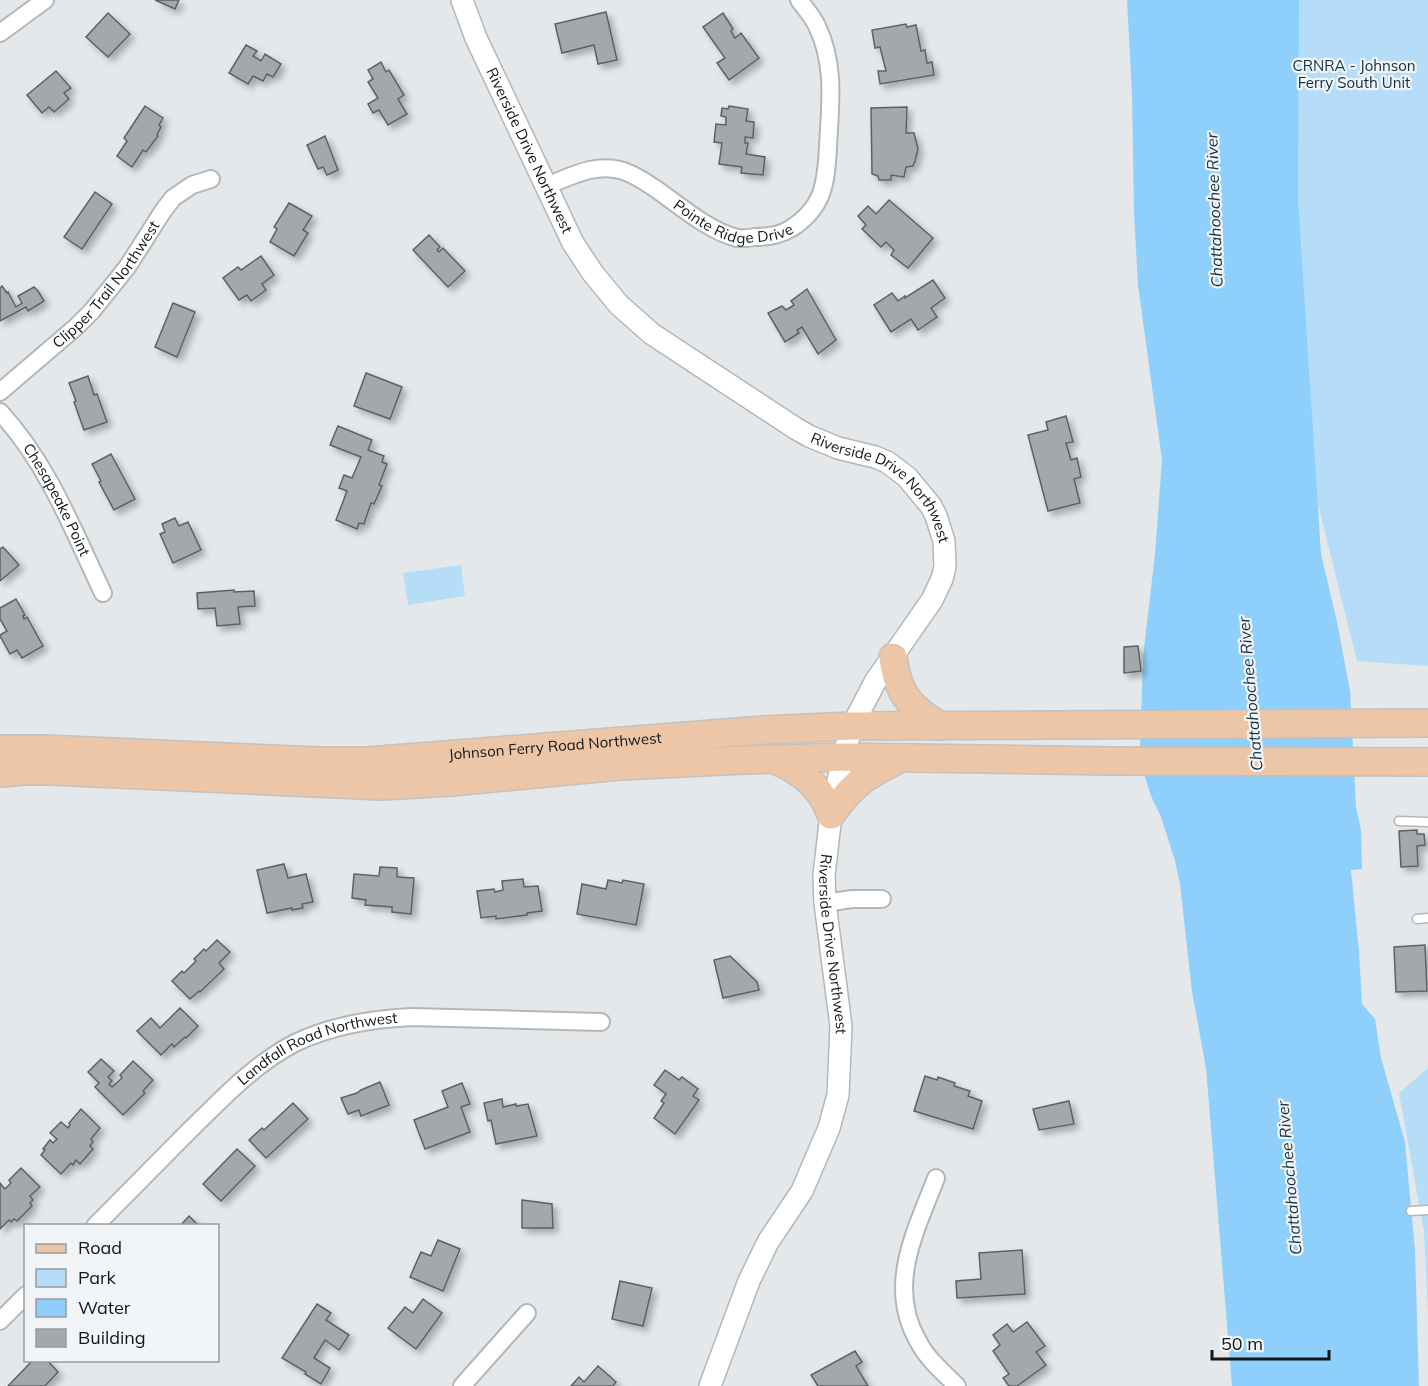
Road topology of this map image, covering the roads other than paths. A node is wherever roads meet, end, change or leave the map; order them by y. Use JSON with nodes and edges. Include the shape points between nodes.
{"nodes":[{"id":1,"x":45,"y":0,"type":"edge"},
{"id":2,"x":462,"y":0,"type":"edge"},
{"id":3,"x":799,"y":0,"type":"edge"},
{"id":4,"x":0,"y":33,"type":"edge"},
{"id":5,"x":211,"y":179,"type":"dead end"},
{"id":6,"x":546,"y":186,"type":"junction"},
{"id":7,"x":0,"y":392,"type":"edge"},
{"id":8,"x":0,"y":412,"type":"edge"},
{"id":9,"x":103,"y":593,"type":"dead end"},
{"id":10,"x":893,"y":657,"type":"junction"},
{"id":11,"x":1428,"y":723,"type":"edge"},
{"id":12,"x":852,"y":726,"type":"junction"},
{"id":13,"x":941,"y":726,"type":"junction"},
{"id":14,"x":0,"y":749,"type":"edge"},
{"id":15,"x":843,"y":757,"type":"junction"},
{"id":16,"x":901,"y":758,"type":"junction"},
{"id":17,"x":774,"y":759,"type":"junction"},
{"id":18,"x":1428,"y":762,"type":"edge"},
{"id":19,"x":0,"y":774,"type":"edge"},
{"id":20,"x":832,"y":814,"type":"junction"},
{"id":21,"x":1399,"y":821,"type":"dead end"},
{"id":22,"x":1428,"y":822,"type":"edge"},
{"id":23,"x":882,"y":899,"type":"dead end"},
{"id":24,"x":825,"y":903,"type":"junction"},
{"id":25,"x":1428,"y":918,"type":"edge"},
{"id":26,"x":1417,"y":919,"type":"dead end"},
{"id":27,"x":601,"y":1022,"type":"dead end"},
{"id":28,"x":936,"y":1178,"type":"dead end"},
{"id":29,"x":1428,"y":1210,"type":"edge"},
{"id":30,"x":1411,"y":1211,"type":"dead end"},
{"id":31,"x":97,"y":1224,"type":"edge"},
{"id":32,"x":24,"y":1297,"type":"edge"},
{"id":33,"x":527,"y":1313,"type":"dead end"},
{"id":34,"x":0,"y":1321,"type":"edge"},
{"id":35,"x":462,"y":1386,"type":"edge"},
{"id":36,"x":710,"y":1386,"type":"edge"},
{"id":37,"x":957,"y":1386,"type":"edge"}],
"edges":[{"from":1,"to":4,"type":"street"},
{"from":2,"to":6,"type":"street","name":"Riverside Drive Northwest"},
{"from":3,"to":6,"type":"street","name":"Pointe Ridge Drive","via":[[817,25],[828,54],[832,81],[824,190],[803,221],[769,237],[740,238],[717,232],[641,179],[621,170],[589,169]]},
{"from":5,"to":7,"type":"street","name":"Clipper Trail Northwest","via":[[192,185],[173,198],[128,266],[92,310]]},
{"from":6,"to":10,"type":"street","name":"Riverside Drive Northwest","via":[[573,243],[592,272],[652,334],[802,432],[838,448],[887,462],[907,477],[931,506],[944,541],[942,579]]},
{"from":8,"to":9,"type":"street","name":"Chesapeake Point","via":[[39,462]]},
{"from":10,"to":12,"type":"street","name":"Riverside Drive Northwest"},
{"from":10,"to":13,"type":"main road","via":[[903,694]]},
{"from":11,"to":13,"type":"main road","name":"Johnson Ferry Road Northwest"},
{"from":12,"to":13,"type":"main road","name":"Johnson Ferry Road Northwest"},
{"from":12,"to":14,"type":"main road","name":"Johnson Ferry Road Northwest","via":[[368,761]]},
{"from":12,"to":15,"type":"street","name":"Riverside Drive Northwest"},
{"from":15,"to":16,"type":"main road","name":"Johnson Ferry Road Northwest"},
{"from":15,"to":17,"type":"main road","name":"Johnson Ferry Road Northwest"},
{"from":15,"to":20,"type":"street","name":"Riverside Drive Northwest"},
{"from":16,"to":18,"type":"main road","name":"Johnson Ferry Road Northwest"},
{"from":16,"to":20,"type":"main road","via":[[860,780]]},
{"from":17,"to":19,"type":"main road","name":"Johnson Ferry Road Northwest","via":[[620,766],[381,786],[52,771]]},
{"from":17,"to":20,"type":"main road","via":[[812,783]]},
{"from":20,"to":24,"type":"street","name":"Riverside Drive Northwest","via":[[824,875]]},
{"from":21,"to":22,"type":"lane"},
{"from":23,"to":24,"type":"street"},
{"from":24,"to":36,"type":"street","name":"Riverside Drive Northwest","via":[[841,1026],[838,1095],[829,1128],[802,1191],[768,1242],[749,1281]]},
{"from":25,"to":26,"type":"lane"},
{"from":27,"to":31,"type":"street","name":"Landfall Road Northwest","via":[[401,1018],[351,1023],[323,1032],[273,1056],[232,1088]]},
{"from":28,"to":37,"type":"street","via":[[908,1255],[904,1295],[909,1322],[918,1341]]},
{"from":29,"to":30,"type":"lane"},
{"from":32,"to":34,"type":"street"},
{"from":33,"to":35,"type":"street"}]}
